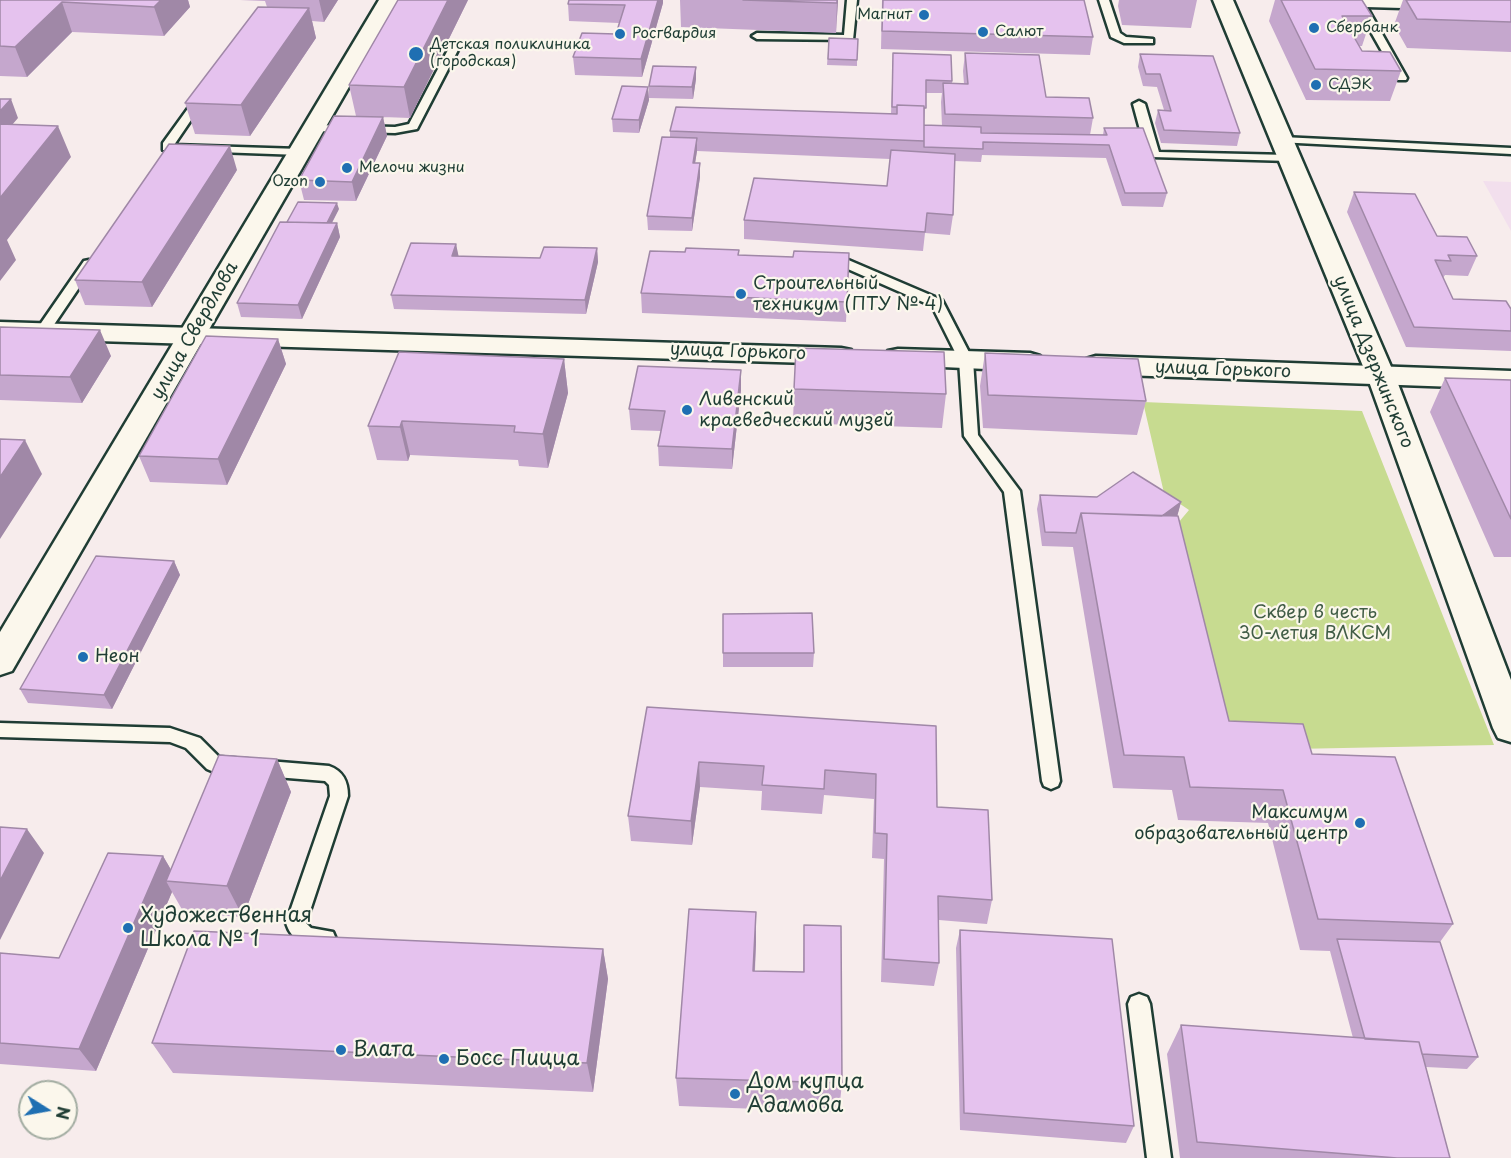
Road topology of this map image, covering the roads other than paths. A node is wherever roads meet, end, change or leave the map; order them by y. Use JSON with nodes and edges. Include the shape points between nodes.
{"nodes":[{"id":1,"x":389,"y":0,"type":"edge"},
{"id":2,"x":852,"y":0,"type":"edge"},
{"id":3,"x":1104,"y":0,"type":"edge"},
{"id":4,"x":1223,"y":0,"type":"edge"},
{"id":5,"x":1330,"y":0,"type":"edge"},
{"id":6,"x":1358,"y":1,"type":"edge"},
{"id":7,"x":1471,"y":2,"type":"edge"},
{"id":8,"x":1511,"y":5,"type":"edge"},
{"id":9,"x":757,"y":36,"type":"dead end"},
{"id":10,"x":1149,"y":41,"type":"dead end"},
{"id":11,"x":454,"y":48,"type":"dead end"},
{"id":12,"x":1402,"y":78,"type":"dead end"},
{"id":13,"x":206,"y":92,"type":"edge"},
{"id":14,"x":1139,"y":104,"type":"dead end"},
{"id":15,"x":314,"y":128,"type":"junction"},
{"id":16,"x":1285,"y":149,"type":"junction"},
{"id":17,"x":1511,"y":151,"type":"edge"},
{"id":18,"x":300,"y":152,"type":"junction"},
{"id":19,"x":95,"y":255,"type":"edge"},
{"id":20,"x":846,"y":263,"type":"edge"},
{"id":21,"x":0,"y":330,"type":"edge"},
{"id":22,"x":42,"y":332,"type":"junction"},
{"id":23,"x":192,"y":336,"type":"junction"},
{"id":24,"x":966,"y":360,"type":"junction"},
{"id":25,"x":1381,"y":376,"type":"junction"},
{"id":26,"x":1509,"y":384,"type":"edge"},
{"id":27,"x":0,"y":662,"type":"edge"},
{"id":28,"x":1511,"y":728,"type":"edge"},
{"id":29,"x":0,"y":730,"type":"edge"},
{"id":30,"x":1051,"y":781,"type":"dead end"},
{"id":31,"x":344,"y":940,"type":"edge"},
{"id":32,"x":1140,"y":1004,"type":"dead end"},
{"id":33,"x":1160,"y":1158,"type":"edge"}],
"edges":[{"from":1,"to":15,"type":"street","name":"улица Свердлова"},
{"from":2,"to":9,"type":"lane","via":[[849,38]]},
{"from":3,"to":10,"type":"lane","via":[[1115,35],[1124,40]]},
{"from":4,"to":16,"type":"street","name":"улица Дзержинского"},
{"from":5,"to":6,"type":"street"},
{"from":6,"to":7,"type":"street"},
{"from":6,"to":12,"type":"lane"},
{"from":7,"to":8,"type":"street"},
{"from":11,"to":15,"type":"lane","via":[[413,128]]},
{"from":13,"to":18,"type":"lane","via":[[168,148]]},
{"from":14,"to":16,"type":"lane","via":[[1156,155]]},
{"from":15,"to":18,"type":"street","name":"улица Свердлова"},
{"from":16,"to":17,"type":"lane"},
{"from":16,"to":25,"type":"street","name":"улица Дзержинского"},
{"from":18,"to":23,"type":"street","name":"улица Свердлова"},
{"from":19,"to":22,"type":"lane"},
{"from":20,"to":24,"type":"lane","via":[[937,303]]},
{"from":21,"to":22,"type":"street","name":"улица Горького"},
{"from":22,"to":23,"type":"street","name":"улица Горького"},
{"from":23,"to":24,"type":"street","name":"улица Горького"},
{"from":23,"to":27,"type":"street","name":"улица Свердлова"},
{"from":24,"to":25,"type":"street","name":"улица Горького"},
{"from":24,"to":30,"type":"lane","via":[[970,436],[1012,491]]},
{"from":25,"to":26,"type":"street","name":"улица Горького"},
{"from":25,"to":28,"type":"street","name":"улица Дзержинского"},
{"from":29,"to":31,"type":"lane","via":[[170,735],[193,743],[214,764],[329,774],[336,778],[339,796],[296,923],[307,937]]},
{"from":32,"to":33,"type":"lane"}]}
